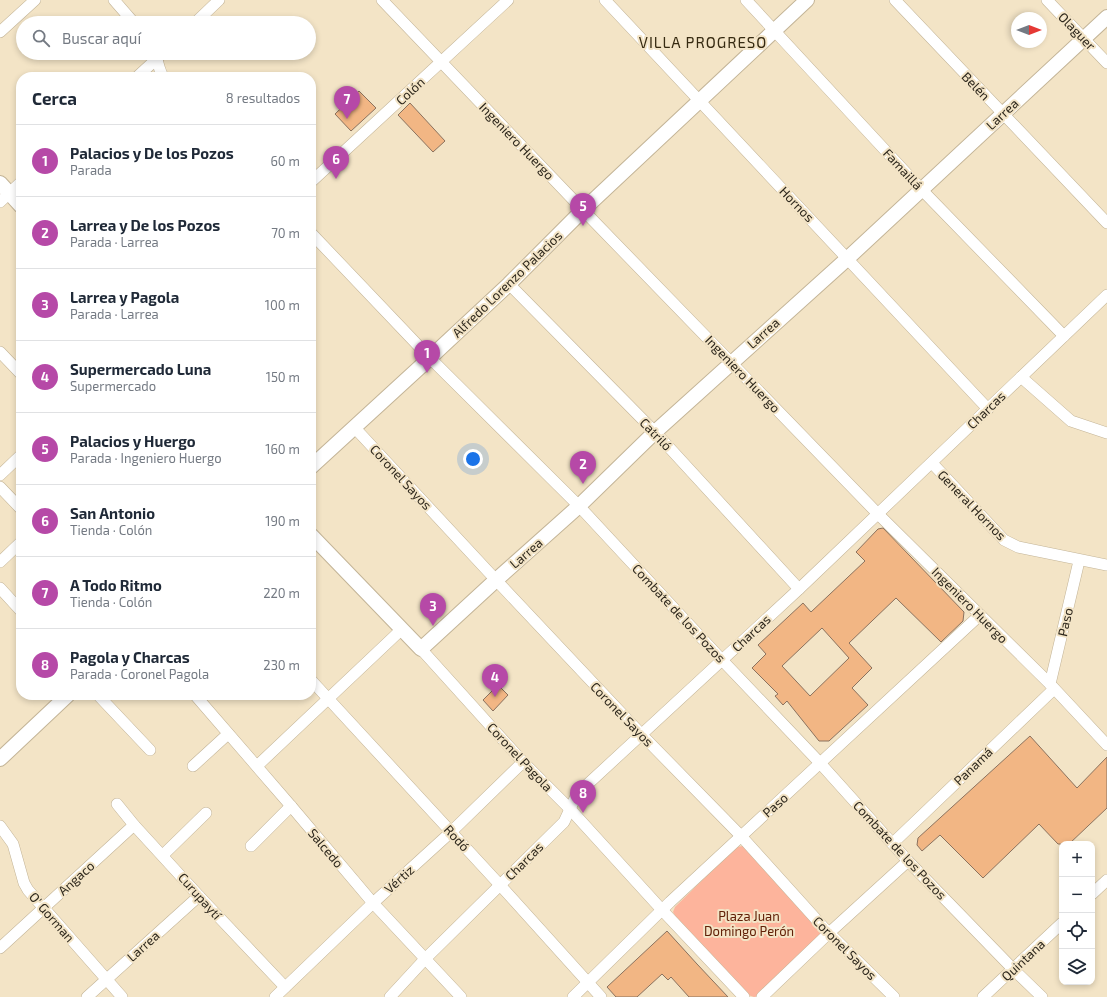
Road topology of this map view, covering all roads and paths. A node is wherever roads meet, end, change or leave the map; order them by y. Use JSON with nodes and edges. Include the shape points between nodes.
{"nodes":[{"id":1,"x":35,"y":0,"type":"edge"},
{"id":2,"x":114,"y":0,"type":"edge"},
{"id":3,"x":219,"y":0,"type":"edge"},
{"id":4,"x":382,"y":0,"type":"edge"},
{"id":5,"x":508,"y":0,"type":"edge"},
{"id":6,"x":605,"y":0,"type":"edge"},
{"id":7,"x":746,"y":0,"type":"edge"},
{"id":8,"x":807,"y":0,"type":"edge"},
{"id":9,"x":895,"y":0,"type":"edge"},
{"id":10,"x":1047,"y":0,"type":"edge"},
{"id":11,"x":18,"y":16,"type":"edge"},
{"id":12,"x":128,"y":16,"type":"edge"},
{"id":13,"x":202,"y":16,"type":"edge"},
{"id":14,"x":16,"y":17,"type":"edge"},
{"id":15,"x":1107,"y":17,"type":"edge"},
{"id":16,"x":775,"y":30,"type":"junction"},
{"id":17,"x":0,"y":32,"type":"edge"},
{"id":18,"x":1084,"y":39,"type":"junction"},
{"id":19,"x":153,"y":60,"type":"edge"},
{"id":20,"x":159,"y":60,"type":"edge"},
{"id":21,"x":441,"y":62,"type":"junction"},
{"id":22,"x":1107,"y":63,"type":"edge"},
{"id":23,"x":142,"y":72,"type":"edge"},
{"id":24,"x":163,"y":72,"type":"edge"},
{"id":25,"x":699,"y":102,"type":"junction"},
{"id":26,"x":1003,"y":114,"type":"junction"},
{"id":27,"x":316,"y":177,"type":"edge"},
{"id":28,"x":16,"y":185,"type":"edge"},
{"id":29,"x":921,"y":189,"type":"junction"},
{"id":30,"x":3,"y":193,"type":"edge"},
{"id":31,"x":16,"y":202,"type":"edge"},
{"id":32,"x":583,"y":210,"type":"junction"},
{"id":33,"x":1107,"y":223,"type":"edge"},
{"id":34,"x":316,"y":237,"type":"edge"},
{"id":35,"x":848,"y":258,"type":"junction"},
{"id":36,"x":508,"y":284,"type":"junction"},
{"id":37,"x":1107,"y":295,"type":"edge"},
{"id":38,"x":1064,"y":336,"type":"junction"},
{"id":39,"x":0,"y":352,"type":"edge"},
{"id":40,"x":430,"y":358,"type":"junction"},
{"id":41,"x":732,"y":362,"type":"junction"},
{"id":42,"x":16,"y":369,"type":"edge"},
{"id":43,"x":1022,"y":377,"type":"junction"},
{"id":44,"x":988,"y":409,"type":"junction"},
{"id":45,"x":354,"y":427,"type":"junction"},
{"id":46,"x":655,"y":432,"type":"junction"},
{"id":47,"x":1107,"y":433,"type":"edge"},
{"id":48,"x":16,"y":460,"type":"edge"},
{"id":49,"x":316,"y":462,"type":"edge"},
{"id":50,"x":932,"y":463,"type":"junction"},
{"id":51,"x":0,"y":475,"type":"edge"},
{"id":52,"x":0,"y":487,"type":"edge"},
{"id":53,"x":16,"y":504,"type":"edge"},
{"id":54,"x":579,"y":506,"type":"junction"},
{"id":55,"x":878,"y":514,"type":"junction"},
{"id":56,"x":316,"y":540,"type":"edge"},
{"id":57,"x":16,"y":547,"type":"edge"},
{"id":58,"x":1079,"y":561,"type":"junction"},
{"id":59,"x":0,"y":562,"type":"edge"},
{"id":60,"x":1107,"y":565,"type":"edge"},
{"id":61,"x":496,"y":580,"type":"junction"},
{"id":62,"x":0,"y":588,"type":"edge"},
{"id":63,"x":799,"y":589,"type":"junction"},
{"id":64,"x":16,"y":606,"type":"edge"},
{"id":65,"x":980,"y":615,"type":"junction"},
{"id":66,"x":402,"y":629,"type":"junction"},
{"id":67,"x":420,"y":649,"type":"junction"},
{"id":68,"x":722,"y":660,"type":"junction"},
{"id":69,"x":316,"y":685,"type":"edge"},
{"id":70,"x":1052,"y":687,"type":"junction"},
{"id":71,"x":328,"y":698,"type":"junction"},
{"id":72,"x":63,"y":700,"type":"edge"},
{"id":73,"x":103,"y":700,"type":"edge"},
{"id":74,"x":199,"y":700,"type":"edge"},
{"id":75,"x":228,"y":734,"type":"junction"},
{"id":76,"x":642,"y":735,"type":"junction"},
{"id":77,"x":1107,"y":745,"type":"edge"},
{"id":78,"x":150,"y":750,"type":"dead end"},
{"id":79,"x":0,"y":759,"type":"edge"},
{"id":80,"x":524,"y":762,"type":"junction"},
{"id":81,"x":820,"y":763,"type":"junction"},
{"id":82,"x":193,"y":766,"type":"dead end"},
{"id":83,"x":257,"y":766,"type":"junction"},
{"id":84,"x":117,"y":804,"type":"dead end"},
{"id":85,"x":291,"y":806,"type":"junction"},
{"id":86,"x":570,"y":809,"type":"junction"},
{"id":87,"x":206,"y":813,"type":"dead end"},
{"id":88,"x":134,"y":825,"type":"junction"},
{"id":89,"x":0,"y":826,"type":"edge"},
{"id":90,"x":451,"y":832,"type":"junction"},
{"id":91,"x":741,"y":836,"type":"junction"},
{"id":92,"x":893,"y":842,"type":"junction"},
{"id":93,"x":251,"y":846,"type":"dead end"},
{"id":94,"x":163,"y":855,"type":"junction"},
{"id":95,"x":908,"y":861,"type":"junction"},
{"id":96,"x":1107,"y":880,"type":"edge"},
{"id":97,"x":500,"y":885,"type":"junction"},
{"id":98,"x":1095,"y":891,"type":"edge"},
{"id":99,"x":199,"y":896,"type":"junction"},
{"id":100,"x":373,"y":903,"type":"junction"},
{"id":101,"x":43,"y":907,"type":"junction"},
{"id":102,"x":662,"y":910,"type":"junction"},
{"id":103,"x":1059,"y":926,"type":"edge"},
{"id":104,"x":829,"y":933,"type":"junction"},
{"id":105,"x":0,"y":948,"type":"edge"},
{"id":106,"x":425,"y":959,"type":"junction"},
{"id":107,"x":1013,"y":969,"type":"junction"},
{"id":108,"x":106,"y":979,"type":"junction"},
{"id":109,"x":588,"y":983,"type":"junction"},
{"id":110,"x":285,"y":987,"type":"junction"},
{"id":111,"x":87,"y":997,"type":"edge"},
{"id":112,"x":122,"y":997,"type":"edge"},
{"id":113,"x":275,"y":997,"type":"edge"},
{"id":114,"x":390,"y":997,"type":"edge"},
{"id":115,"x":461,"y":997,"type":"edge"},
{"id":116,"x":573,"y":997,"type":"edge"},
{"id":117,"x":601,"y":997,"type":"edge"},
{"id":118,"x":744,"y":997,"type":"edge"},
{"id":119,"x":762,"y":997,"type":"edge"},
{"id":120,"x":894,"y":997,"type":"edge"},
{"id":121,"x":983,"y":997,"type":"edge"},
{"id":122,"x":1042,"y":997,"type":"edge"}],
"edges":[{"from":1,"to":11,"type":"street"},
{"from":2,"to":12,"type":"street"},
{"from":3,"to":13,"type":"street"},
{"from":4,"to":21,"type":"street","name":"Ingeniero Huergo"},
{"from":5,"to":21,"type":"street","name":"Colón"},
{"from":6,"to":25,"type":"street","name":"Hornos"},
{"from":7,"to":16,"type":"street","name":"Famaillá"},
{"from":8,"to":16,"type":"street","name":"Alfredo Lorenzo Palacios"},
{"from":9,"to":26,"type":"street","name":"Belén"},
{"from":10,"to":18,"type":"street","name":"Olaguer"},
{"from":14,"to":17,"type":"street"},
{"from":15,"to":18,"type":"street","name":"Larrea"},
{"from":16,"to":25,"type":"street","name":"Alfredo Lorenzo Palacios"},
{"from":16,"to":29,"type":"street","name":"Famaillá"},
{"from":18,"to":22,"type":"street","name":"Olaguer"},
{"from":18,"to":26,"type":"street","name":"Larrea"},
{"from":19,"to":23,"type":"street"},
{"from":20,"to":24,"type":"street"},
{"from":21,"to":27,"type":"street","name":"Colón"},
{"from":21,"to":32,"type":"street","name":"Ingeniero Huergo"},
{"from":25,"to":32,"type":"street","name":"Alfredo Lorenzo Palacios"},
{"from":25,"to":35,"type":"street","name":"Hornos"},
{"from":26,"to":29,"type":"street","name":"Larrea"},
{"from":26,"to":33,"type":"street","name":"Belén"},
{"from":28,"to":30,"type":"street"},
{"from":29,"to":35,"type":"street","name":"Larrea"},
{"from":29,"to":38,"type":"street","name":"Famaillá"},
{"from":30,"to":31,"type":"street"},
{"from":32,"to":36,"type":"street","name":"Alfredo Lorenzo Palacios"},
{"from":32,"to":41,"type":"street","name":"Ingeniero Huergo"},
{"from":34,"to":40,"type":"street","name":"Combate de los Pozos"},
{"from":35,"to":41,"type":"street","name":"Larrea"},
{"from":35,"to":44,"type":"street","name":"Hornos"},
{"from":36,"to":40,"type":"street","name":"Alfredo Lorenzo Palacios"},
{"from":36,"to":46,"type":"street","name":"Catriló"},
{"from":37,"to":38,"type":"street","name":"Charcas"},
{"from":38,"to":43,"type":"street","name":"Charcas"},
{"from":39,"to":42,"type":"street"},
{"from":40,"to":45,"type":"street","name":"Alfredo Lorenzo Palacios"},
{"from":40,"to":54,"type":"street","name":"Combate de los Pozos"},
{"from":41,"to":46,"type":"street","name":"Larrea"},
{"from":41,"to":55,"type":"street","name":"Ingeniero Huergo"},
{"from":43,"to":44,"type":"street","name":"Charcas"},
{"from":43,"to":47,"type":"street","via":[[1071,422]]},
{"from":44,"to":50,"type":"street","name":"Charcas"},
{"from":45,"to":49,"type":"street","name":"Alfredo Lorenzo Palacios"},
{"from":45,"to":61,"type":"street","name":"Coronel Sayos"},
{"from":46,"to":54,"type":"street","name":"Larrea"},
{"from":46,"to":63,"type":"street","name":"Catriló"},
{"from":48,"to":51,"type":"street"},
{"from":50,"to":55,"type":"street","name":"Charcas"},
{"from":50,"to":58,"type":"street","name":"General Hornos","via":[[1004,540],[1018,547]]},
{"from":52,"to":53,"type":"street"},
{"from":54,"to":61,"type":"street","name":"Larrea"},
{"from":54,"to":68,"type":"street","name":"Combate de los Pozos"},
{"from":55,"to":63,"type":"street","name":"Charcas"},
{"from":55,"to":65,"type":"street","name":"Ingeniero Huergo"},
{"from":56,"to":66,"type":"street","name":"Coronel Pagola"},
{"from":57,"to":59,"type":"street"},
{"from":58,"to":60,"type":"street","name":"General Hornos"},
{"from":58,"to":70,"type":"street","name":"Paso"},
{"from":61,"to":67,"type":"street","name":"Larrea"},
{"from":61,"to":76,"type":"street","name":"Coronel Sayos"},
{"from":62,"to":64,"type":"street"},
{"from":63,"to":68,"type":"street","name":"Charcas"},
{"from":65,"to":70,"type":"street","name":"Ingeniero Huergo"},
{"from":65,"to":81,"type":"street","name":"Paso"},
{"from":66,"to":67,"type":"street","name":"Coronel Pagola"},
{"from":66,"to":71,"type":"street"},
{"from":67,"to":80,"type":"street","name":"Coronel Pagola"},
{"from":68,"to":76,"type":"street","name":"Charcas"},
{"from":68,"to":81,"type":"street","name":"Combate de los Pozos"},
{"from":69,"to":71,"type":"street","name":"Rodó"},
{"from":70,"to":77,"type":"street","name":"Ingeniero Huergo"},
{"from":70,"to":92,"type":"street","name":"Panamá"},
{"from":71,"to":83,"type":"street"},
{"from":71,"to":90,"type":"street","name":"Rodó"},
{"from":72,"to":79,"type":"street"},
{"from":73,"to":78,"type":"street"},
{"from":74,"to":75,"type":"street","name":"Salcedo"},
{"from":75,"to":82,"type":"street"},
{"from":75,"to":83,"type":"street","name":"Salcedo"},
{"from":76,"to":86,"type":"street","name":"Charcas","via":[[577,794]]},
{"from":76,"to":91,"type":"street","name":"Coronel Sayos"},
{"from":80,"to":86,"type":"street","name":"Coronel Pagola"},
{"from":80,"to":90,"type":"street","name":"Vértiz"},
{"from":81,"to":91,"type":"street","name":"Paso"},
{"from":81,"to":92,"type":"street","name":"Combate de los Pozos"},
{"from":83,"to":85,"type":"street","name":"Salcedo"},
{"from":84,"to":88,"type":"street","name":"Curupaytí"},
{"from":85,"to":93,"type":"street"},
{"from":85,"to":100,"type":"street","name":"Salcedo"},
{"from":86,"to":97,"type":"street","name":"Charcas","via":[[564,822]]},
{"from":86,"to":102,"type":"street","name":"Coronel Pagola"},
{"from":87,"to":94,"type":"street"},
{"from":88,"to":94,"type":"street","name":"Curupaytí"},
{"from":88,"to":101,"type":"street","name":"Angaco"},
{"from":89,"to":101,"type":"street","name":"O' Gorman","via":[[13,844],[24,883]]},
{"from":90,"to":97,"type":"street","name":"Rodó"},
{"from":90,"to":100,"type":"street","name":"Vértiz"},
{"from":91,"to":102,"type":"street","name":"Paso"},
{"from":91,"to":104,"type":"street","name":"Coronel Sayos"},
{"from":92,"to":95,"type":"street","name":"Combate de los Pozos"},
{"from":94,"to":99,"type":"street","name":"Curupaytí"},
{"from":95,"to":104,"type":"street"},
{"from":95,"to":107,"type":"street","name":"Combate de los Pozos"},
{"from":96,"to":98,"type":"street"},
{"from":97,"to":106,"type":"street","name":"Charcas"},
{"from":97,"to":109,"type":"street","name":"Rodó"},
{"from":99,"to":108,"type":"street","name":"Larrea"},
{"from":99,"to":110,"type":"street","name":"Curupaytí"},
{"from":100,"to":106,"type":"street","name":"Salcedo"},
{"from":100,"to":110,"type":"street","name":"Vértiz"},
{"from":101,"to":105,"type":"street","name":"Angaco"},
{"from":101,"to":108,"type":"street","name":"O' Gorman"},
{"from":102,"to":109,"type":"street","name":"Paso"},
{"from":102,"to":118,"type":"street","name":"Coronel Pagola"},
{"from":103,"to":107,"type":"street","name":"Quintana"},
{"from":104,"to":119,"type":"street"},
{"from":104,"to":120,"type":"street","name":"Coronel Sayos"},
{"from":106,"to":114,"type":"street","name":"Charcas"},
{"from":106,"to":115,"type":"street","name":"Salcedo"},
{"from":107,"to":121,"type":"street","name":"Quintana"},
{"from":107,"to":122,"type":"street","name":"Combate de los Pozos"},
{"from":108,"to":111,"type":"street","name":"Larrea"},
{"from":108,"to":112,"type":"street","name":"O' Gorman"},
{"from":109,"to":116,"type":"street","name":"Paso"},
{"from":109,"to":117,"type":"street","name":"Rodó"},
{"from":110,"to":113,"type":"street","name":"Vértiz"}]}
